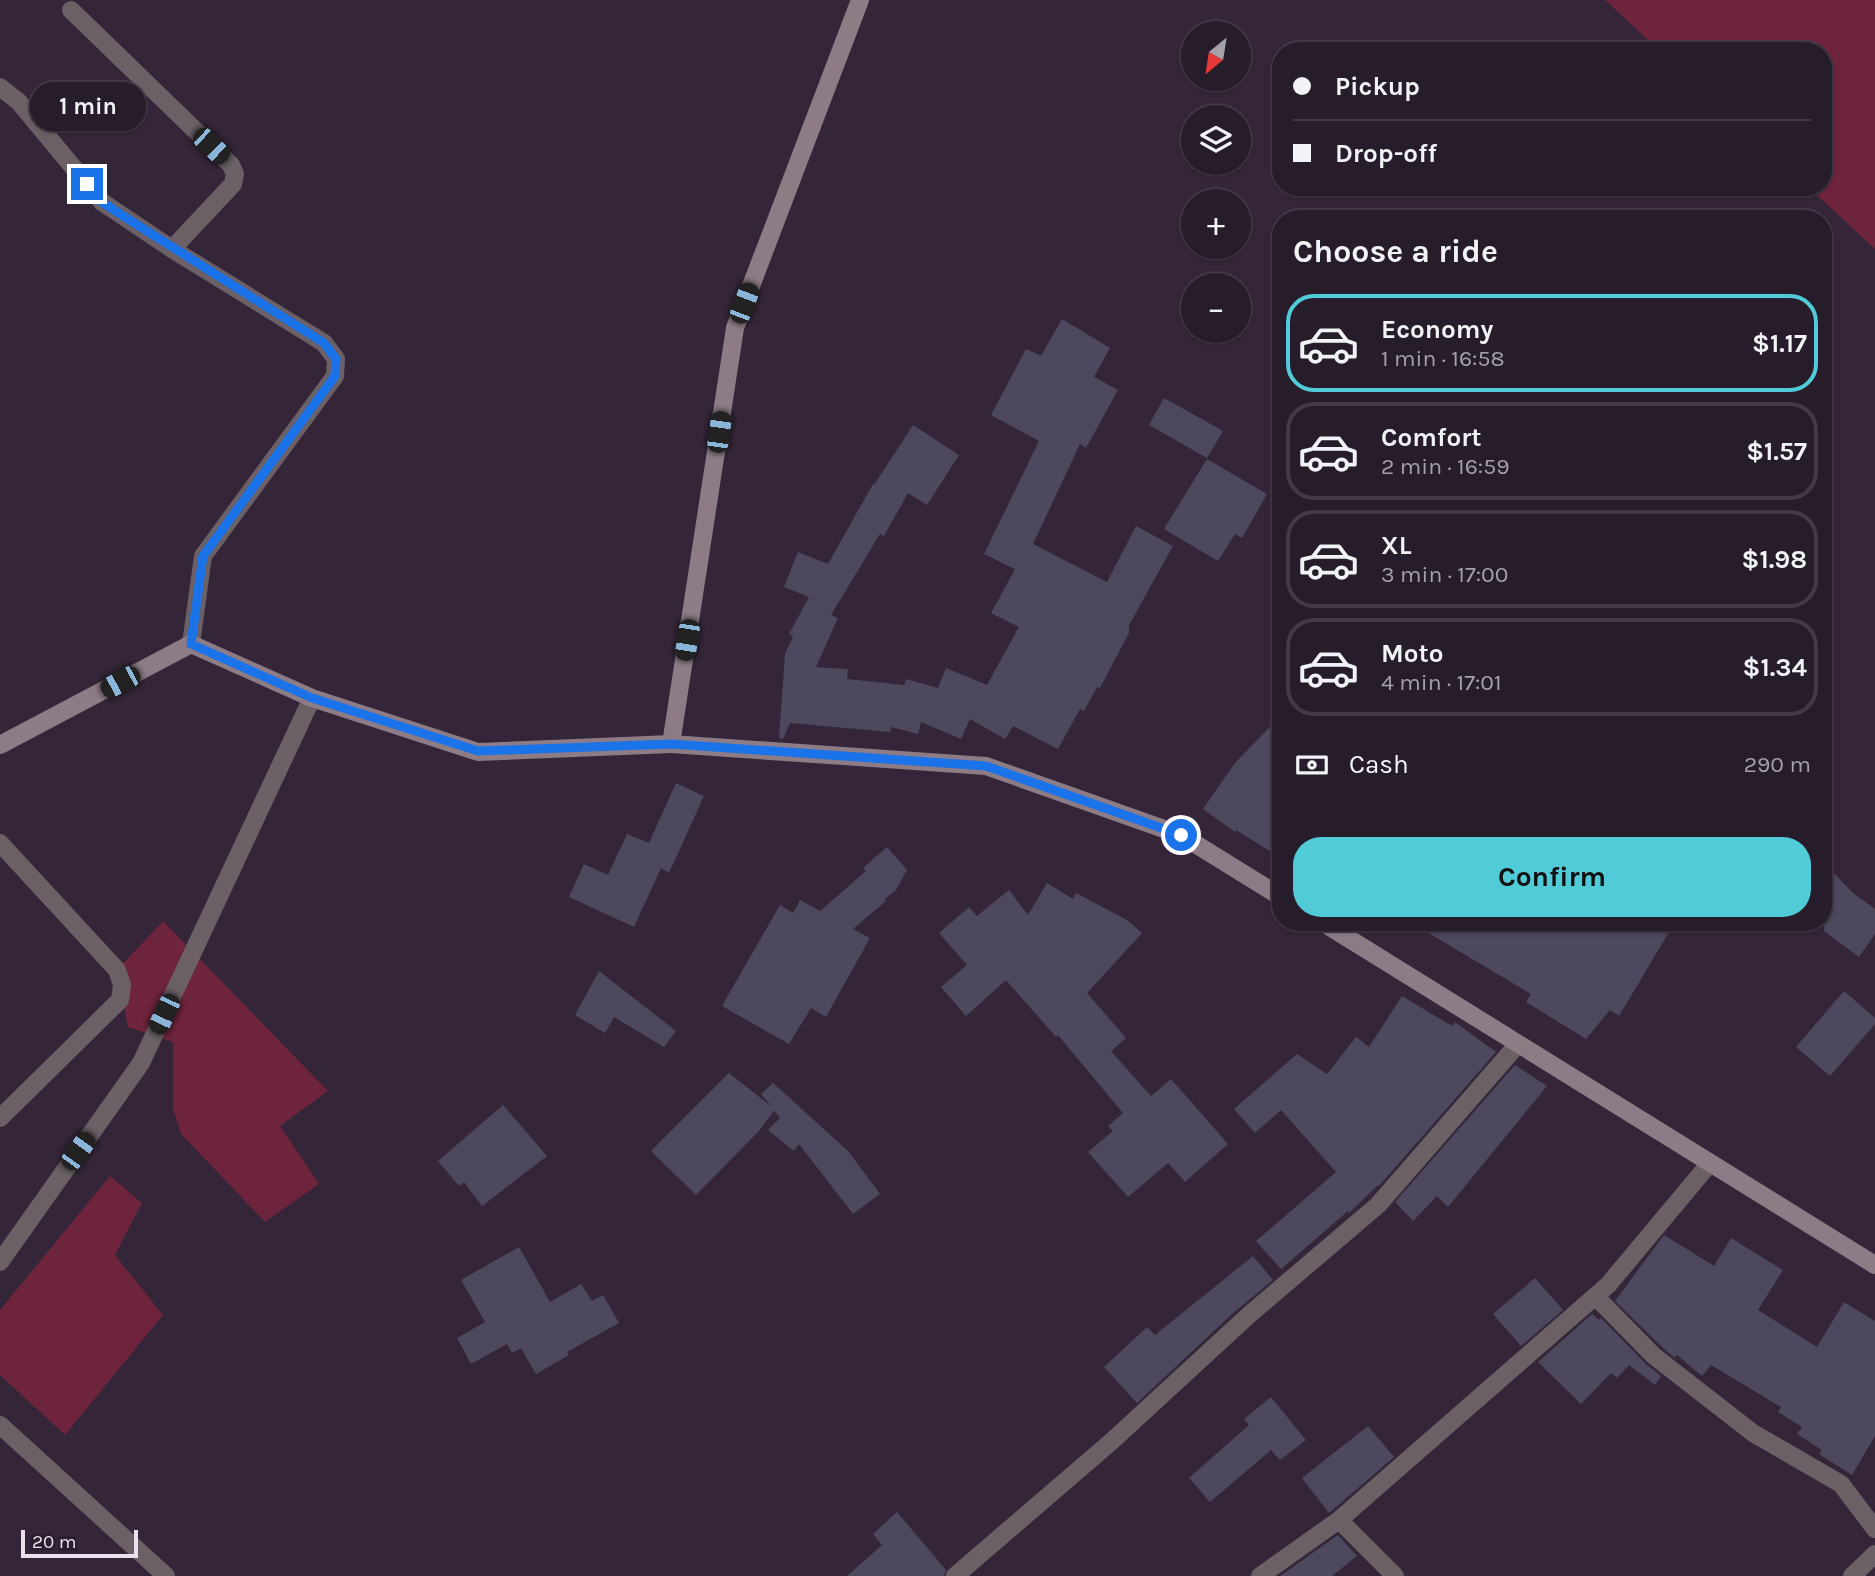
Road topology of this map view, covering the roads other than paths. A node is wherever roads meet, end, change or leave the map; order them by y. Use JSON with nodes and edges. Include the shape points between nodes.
{"nodes":[{"id":1,"x":860,"y":0,"type":"edge"},
{"id":2,"x":71,"y":10,"type":"dead end"},
{"id":3,"x":0,"y":87,"type":"edge"},
{"id":4,"x":173,"y":249,"type":"junction"},
{"id":5,"x":191,"y":644,"type":"junction"},
{"id":6,"x":312,"y":698,"type":"junction"},
{"id":7,"x":671,"y":744,"type":"junction"},
{"id":8,"x":0,"y":745,"type":"edge"},
{"id":9,"x":0,"y":843,"type":"edge"},
{"id":10,"x":1272,"y":891,"type":"edge"},
{"id":11,"x":1336,"y":931,"type":"edge"},
{"id":12,"x":1518,"y":1044,"type":"junction"},
{"id":13,"x":0,"y":1118,"type":"edge"},
{"id":14,"x":1710,"y":1163,"type":"junction"},
{"id":15,"x":0,"y":1262,"type":"edge"},
{"id":16,"x":1875,"y":1265,"type":"edge"},
{"id":17,"x":1595,"y":1297,"type":"junction"},
{"id":18,"x":0,"y":1425,"type":"edge"},
{"id":19,"x":1339,"y":1521,"type":"junction"},
{"id":20,"x":1875,"y":1529,"type":"edge"},
{"id":21,"x":1875,"y":1554,"type":"edge"},
{"id":22,"x":166,"y":1576,"type":"edge"},
{"id":23,"x":955,"y":1576,"type":"edge"},
{"id":24,"x":1261,"y":1576,"type":"edge"},
{"id":25,"x":1395,"y":1576,"type":"edge"},
{"id":26,"x":1852,"y":1576,"type":"edge"}],
"edges":[{"from":1,"to":7,"type":"street","via":[[735,328]]},
{"from":2,"to":4,"type":"street","via":[[231,165],[235,174],[233,184]]},
{"from":3,"to":4,"type":"street","via":[[19,102],[102,202]]},
{"from":4,"to":5,"type":"street","via":[[324,343],[336,359],[335,376],[203,556]]},
{"from":5,"to":6,"type":"street"},
{"from":5,"to":8,"type":"street"},
{"from":6,"to":7,"type":"street","via":[[478,751]]},
{"from":6,"to":15,"type":"street","via":[[141,1063]]},
{"from":7,"to":10,"type":"street","via":[[986,766],[1181,835]]},
{"from":9,"to":13,"type":"street","via":[[117,970],[122,985],[120,1000]]},
{"from":11,"to":12,"type":"street"},
{"from":12,"to":14,"type":"street"},
{"from":12,"to":23,"type":"street","via":[[1378,1205]]},
{"from":14,"to":16,"type":"street"},
{"from":14,"to":17,"type":"street"},
{"from":17,"to":19,"type":"street"},
{"from":17,"to":20,"type":"street","via":[[1654,1356],[1753,1433],[1841,1484]]},
{"from":18,"to":22,"type":"street"},
{"from":19,"to":24,"type":"street"},
{"from":19,"to":25,"type":"street"},
{"from":21,"to":26,"type":"street"}]}
